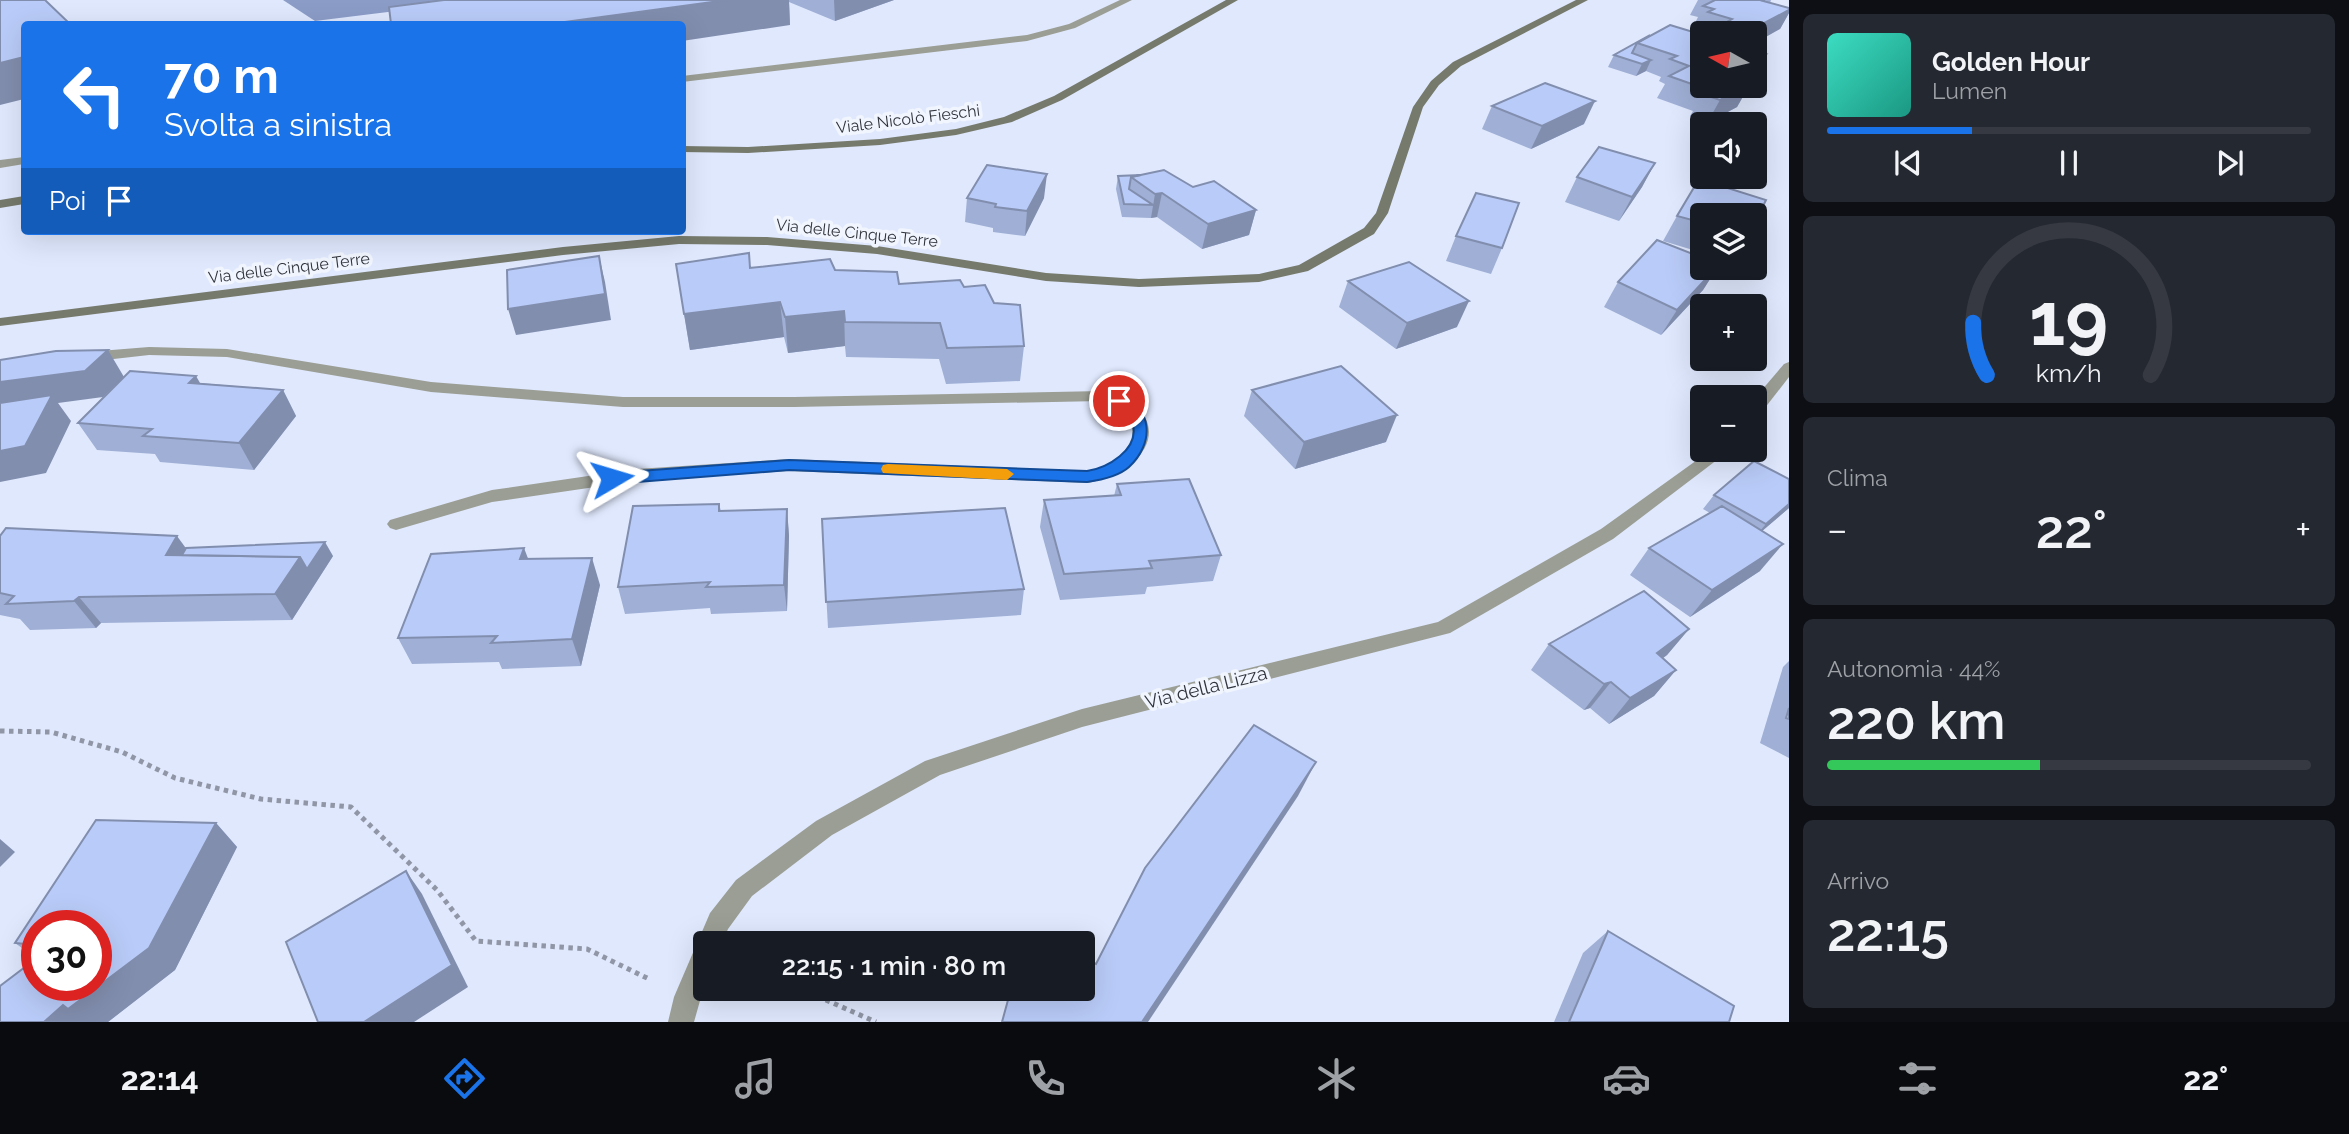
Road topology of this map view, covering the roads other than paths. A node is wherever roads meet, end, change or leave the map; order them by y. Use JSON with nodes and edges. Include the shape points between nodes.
{"nodes":[{"id":1,"x":1127,"y":0,"type":"edge"},
{"id":2,"x":1233,"y":0,"type":"edge"},
{"id":3,"x":1583,"y":0,"type":"edge"},
{"id":4,"x":686,"y":79,"type":"edge"},
{"id":5,"x":686,"y":149,"type":"edge"},
{"id":6,"x":21,"y":161,"type":"edge"},
{"id":7,"x":0,"y":164,"type":"edge"},
{"id":8,"x":21,"y":200,"type":"edge"},
{"id":9,"x":0,"y":204,"type":"edge"},
{"id":10,"x":4,"y":321,"type":"edge"},
{"id":11,"x":76,"y":358,"type":"edge"},
{"id":12,"x":1789,"y":368,"type":"edge"},
{"id":13,"x":1767,"y":395,"type":"edge"},
{"id":14,"x":1706,"y":462,"type":"edge"},
{"id":15,"x":396,"y":524,"type":"dead end"},
{"id":16,"x":715,"y":931,"type":"edge"},
{"id":17,"x":693,"y":985,"type":"edge"},
{"id":18,"x":684,"y":1009,"type":"edge"}],
"edges":[{"from":1,"to":4,"type":"street","via":[[1072,26],[1027,38]]},
{"from":2,"to":5,"type":"main road","name":"Viale Nicolò Fieschi","via":[[1058,98],[1008,120],[880,142]]},
{"from":3,"to":10,"type":"main road","name":"Via delle Cinque Terre","via":[[1457,64],[1435,83],[1418,107],[1382,214],[1369,231],[1303,268],[1259,278],[1139,283],[1046,276],[877,250],[679,240]]},
{"from":6,"to":7,"type":"street"},
{"from":8,"to":9,"type":"main road"},
{"from":11,"to":15,"type":"street","via":[[149,351],[227,353],[431,387],[623,402],[1102,396],[1133,410],[1141,426],[1140,439],[1124,463],[1087,477],[789,465],[636,475],[492,496]]},
{"from":12,"to":13,"type":"street"},
{"from":14,"to":16,"type":"street","name":"Via della Lizza","via":[[1607,534],[1443,628],[1082,718],[933,768],[824,828],[744,888]]},
{"from":17,"to":18,"type":"street"}]}
